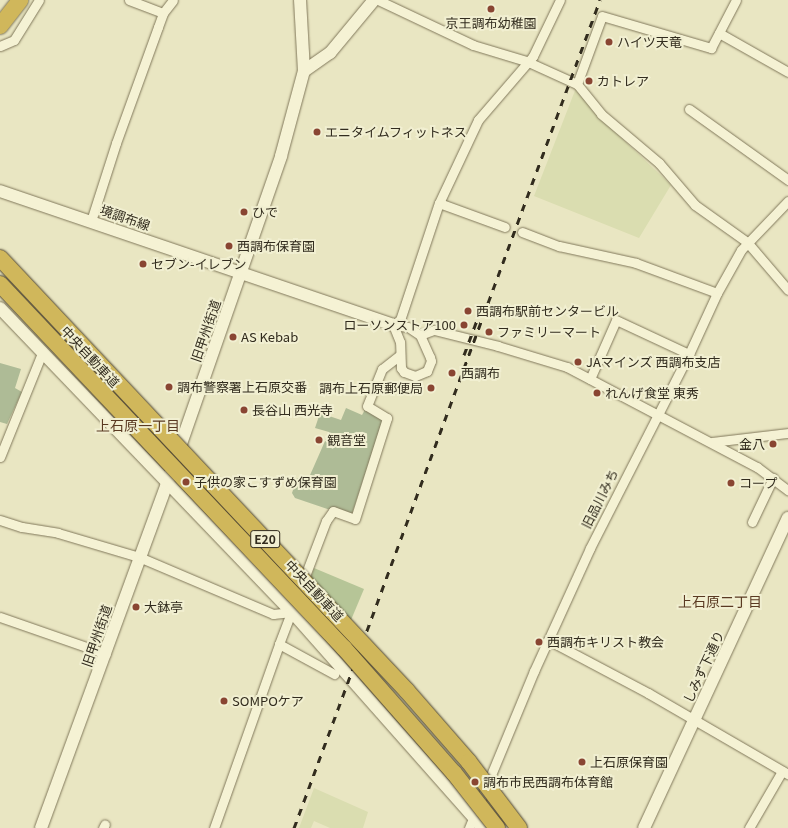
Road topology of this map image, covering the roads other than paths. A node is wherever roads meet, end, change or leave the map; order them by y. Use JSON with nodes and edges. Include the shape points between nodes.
{"nodes":[{"id":1,"x":5,"y":0,"type":"edge"},
{"id":2,"x":20,"y":0,"type":"edge"},
{"id":3,"x":39,"y":0,"type":"edge"},
{"id":4,"x":129,"y":0,"type":"edge"},
{"id":5,"x":173,"y":0,"type":"edge"},
{"id":6,"x":300,"y":0,"type":"edge"},
{"id":7,"x":374,"y":0,"type":"edge"},
{"id":8,"x":378,"y":0,"type":"edge"},
{"id":9,"x":560,"y":0,"type":"edge"},
{"id":10,"x":736,"y":0,"type":"edge"},
{"id":11,"x":0,"y":13,"type":"edge"},
{"id":12,"x":163,"y":13,"type":"junction"},
{"id":13,"x":0,"y":26,"type":"edge"},
{"id":14,"x":719,"y":33,"type":"junction"},
{"id":15,"x":0,"y":46,"type":"edge"},
{"id":16,"x":526,"y":61,"type":"junction"},
{"id":17,"x":304,"y":71,"type":"junction"},
{"id":18,"x":788,"y":72,"type":"edge"},
{"id":19,"x":577,"y":84,"type":"junction"},
{"id":20,"x":689,"y":109,"type":"dead end"},
{"id":21,"x":788,"y":180,"type":"edge"},
{"id":22,"x":0,"y":191,"type":"edge"},
{"id":23,"x":788,"y":201,"type":"edge"},
{"id":24,"x":439,"y":203,"type":"junction"},
{"id":25,"x":92,"y":221,"type":"junction"},
{"id":26,"x":505,"y":227,"type":"dead end"},
{"id":27,"x":522,"y":232,"type":"dead end"},
{"id":28,"x":747,"y":242,"type":"junction"},
{"id":29,"x":0,"y":258,"type":"edge"},
{"id":30,"x":241,"y":271,"type":"junction"},
{"id":31,"x":0,"y":284,"type":"edge"},
{"id":32,"x":0,"y":288,"type":"edge"},
{"id":33,"x":788,"y":290,"type":"edge"},
{"id":34,"x":717,"y":293,"type":"junction"},
{"id":35,"x":0,"y":308,"type":"edge"},
{"id":36,"x":21,"y":308,"type":"junction"},
{"id":37,"x":392,"y":325,"type":"junction"},
{"id":38,"x":412,"y":330,"type":"junction"},
{"id":39,"x":420,"y":335,"type":"junction"},
{"id":40,"x":400,"y":342,"type":"junction"},
{"id":41,"x":42,"y":353,"type":"junction"},
{"id":42,"x":689,"y":354,"type":"junction"},
{"id":43,"x":400,"y":355,"type":"junction"},
{"id":44,"x":590,"y":379,"type":"junction"},
{"id":45,"x":658,"y":416,"type":"junction"},
{"id":46,"x":788,"y":433,"type":"edge"},
{"id":47,"x":710,"y":442,"type":"junction"},
{"id":48,"x":0,"y":457,"type":"edge"},
{"id":49,"x":773,"y":478,"type":"junction"},
{"id":50,"x":167,"y":484,"type":"junction"},
{"id":51,"x":788,"y":490,"type":"edge"},
{"id":52,"x":788,"y":518,"type":"edge"},
{"id":53,"x":0,"y":520,"type":"edge"},
{"id":54,"x":752,"y":522,"type":"dead end"},
{"id":55,"x":139,"y":557,"type":"junction"},
{"id":56,"x":292,"y":612,"type":"junction"},
{"id":57,"x":0,"y":617,"type":"edge"},
{"id":58,"x":548,"y":640,"type":"junction"},
{"id":59,"x":279,"y":644,"type":"junction"},
{"id":60,"x":106,"y":654,"type":"junction"},
{"id":61,"x":334,"y":674,"type":"dead end"},
{"id":62,"x":694,"y":722,"type":"junction"},
{"id":63,"x":785,"y":772,"type":"edge"},
{"id":64,"x":472,"y":823,"type":"edge"},
{"id":65,"x":42,"y":828,"type":"edge"},
{"id":66,"x":214,"y":828,"type":"edge"},
{"id":67,"x":483,"y":828,"type":"edge"},
{"id":68,"x":497,"y":828,"type":"edge"},
{"id":69,"x":519,"y":828,"type":"edge"},
{"id":70,"x":644,"y":828,"type":"edge"},
{"id":71,"x":749,"y":828,"type":"edge"}],
"edges":[{"from":1,"to":11,"type":"highway"},
{"from":2,"to":13,"type":"highway"},
{"from":3,"to":15,"type":"street","via":[[14,40]]},
{"from":4,"to":12,"type":"street"},
{"from":5,"to":12,"type":"street"},
{"from":6,"to":17,"type":"main road","name":"旧甲州街道"},
{"from":7,"to":17,"type":"main road","via":[[330,52]]},
{"from":8,"to":16,"type":"street","via":[[473,45]]},
{"from":9,"to":16,"type":"street","via":[[533,56]]},
{"from":10,"to":14,"type":"street"},
{"from":12,"to":25,"type":"street","via":[[116,143]]},
{"from":14,"to":18,"type":"street"},
{"from":14,"to":19,"type":"street","via":[[711,48],[602,16]]},
{"from":16,"to":19,"type":"street"},
{"from":16,"to":24,"type":"street","via":[[478,120]]},
{"from":17,"to":30,"type":"main road","name":"旧甲州街道","via":[[281,156]]},
{"from":19,"to":28,"type":"street","via":[[601,114],[659,163],[696,205]]},
{"from":20,"to":21,"type":"street"},
{"from":22,"to":25,"type":"main road","name":"境調布線"},
{"from":23,"to":28,"type":"street","name":"旧品川みち"},
{"from":24,"to":26,"type":"street"},
{"from":24,"to":37,"type":"street","via":[[400,320]]},
{"from":25,"to":30,"type":"main road","name":"境調布線"},
{"from":27,"to":34,"type":"street","via":[[559,246],[636,264]]},
{"from":28,"to":33,"type":"street"},
{"from":28,"to":34,"type":"street","name":"旧品川みち"},
{"from":29,"to":69,"type":"highway","name":"中央自動車道","number":"E20","bridge":true,"via":[[407,691],[469,762]]},
{"from":30,"to":37,"type":"main road","name":"境調布線"},
{"from":30,"to":50,"type":"main road","name":"旧甲州街道"},
{"from":31,"to":36,"type":"highway","name":"中央自動車道","number":"E20","bridge":true},
{"from":32,"to":36,"type":"highway","bridge":true},
{"from":34,"to":42,"type":"street","name":"旧品川みち"},
{"from":35,"to":41,"type":"main road"},
{"from":36,"to":68,"type":"highway","name":"中央自動車道","number":"E20","bridge":true,"via":[[344,648],[454,773]]},
{"from":37,"to":38,"type":"street","via":[[403,325]]},
{"from":37,"to":40,"type":"street"},
{"from":38,"to":39,"type":"street"},
{"from":38,"to":40,"type":"street"},
{"from":39,"to":43,"type":"street","via":[[430,357],[427,371],[414,376],[404,372],[399,363]]},
{"from":39,"to":44,"type":"street","via":[[434,330],[498,346],[548,360]]},
{"from":40,"to":43,"type":"street"},
{"from":41,"to":48,"type":"street"},
{"from":41,"to":50,"type":"main road"},
{"from":42,"to":44,"type":"street","via":[[616,320]]},
{"from":42,"to":45,"type":"street","name":"旧品川みち"},
{"from":43,"to":56,"type":"street","via":[[382,369],[367,406],[387,418],[355,519],[333,511],[330,513]]},
{"from":44,"to":45,"type":"street"},
{"from":45,"to":47,"type":"street"},
{"from":45,"to":58,"type":"street","name":"旧品川みち","via":[[604,518]]},
{"from":46,"to":47,"type":"street"},
{"from":47,"to":49,"type":"street"},
{"from":49,"to":51,"type":"street"},
{"from":49,"to":54,"type":"street"},
{"from":50,"to":55,"type":"main road","name":"旧甲州街道"},
{"from":50,"to":56,"type":"main road"},
{"from":52,"to":62,"type":"main road","name":"しみず下通り"},
{"from":53,"to":55,"type":"street","via":[[22,527],[58,533]]},
{"from":55,"to":56,"type":"street","via":[[273,614]]},
{"from":55,"to":60,"type":"main road","name":"旧甲州街道"},
{"from":56,"to":59,"type":"street"},
{"from":56,"to":64,"type":"main road"},
{"from":57,"to":60,"type":"street"},
{"from":58,"to":62,"type":"street"},
{"from":58,"to":64,"type":"street","name":"旧品川みち"},
{"from":59,"to":61,"type":"street"},
{"from":59,"to":66,"type":"street"},
{"from":60,"to":65,"type":"main road","name":"旧甲州街道"},
{"from":62,"to":63,"type":"street"},
{"from":62,"to":70,"type":"main road","name":"しみず下通り"},
{"from":63,"to":71,"type":"street"},
{"from":64,"to":67,"type":"main road"}]}
